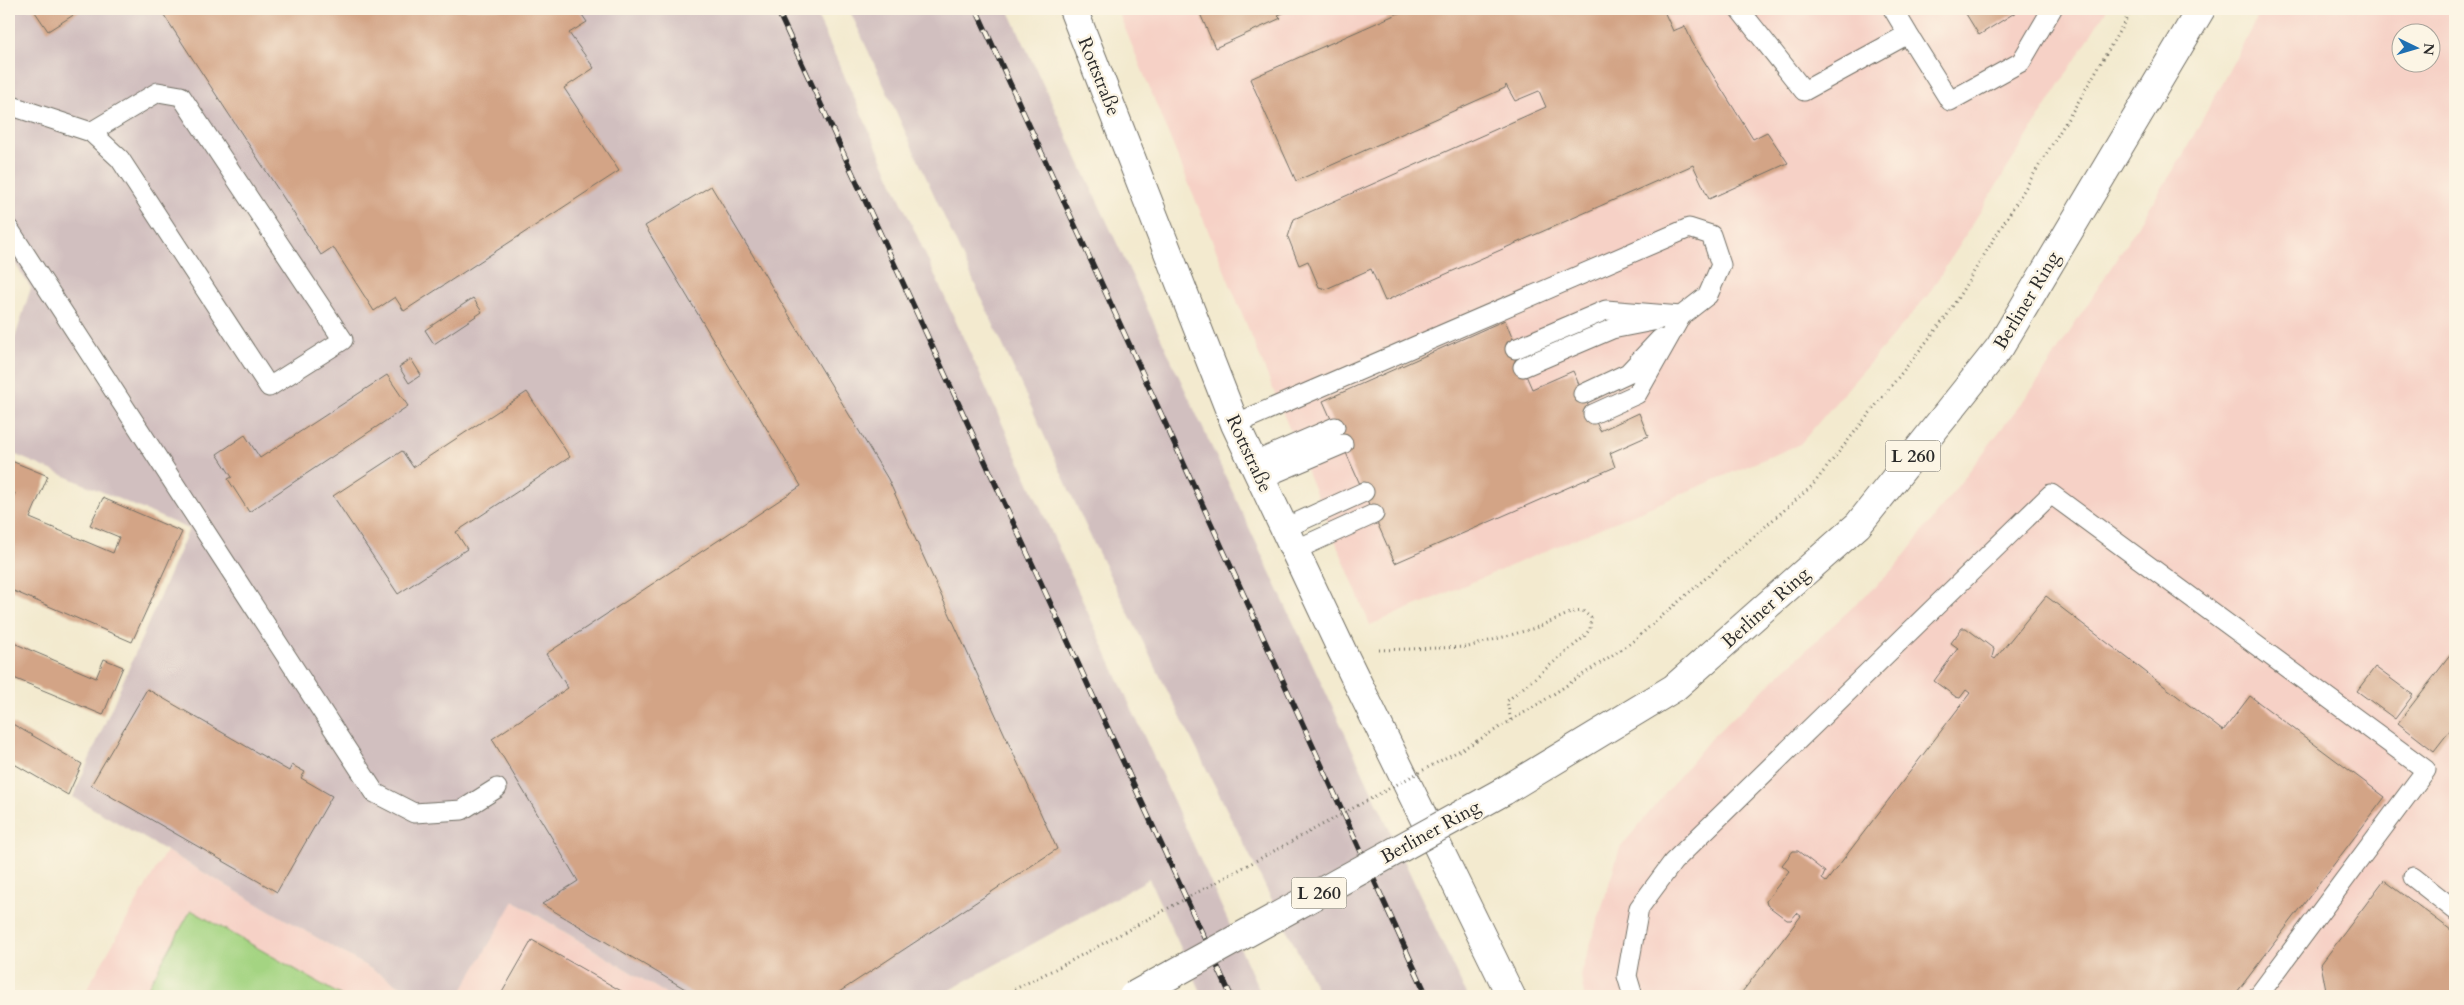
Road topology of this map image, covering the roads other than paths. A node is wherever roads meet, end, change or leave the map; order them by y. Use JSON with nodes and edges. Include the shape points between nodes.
{"nodes":[{"id":1,"x":1073,"y":9,"type":"edge"},
{"id":2,"x":1739,"y":9,"type":"edge"},
{"id":3,"x":1894,"y":9,"type":"edge"},
{"id":4,"x":2052,"y":9,"type":"edge"},
{"id":5,"x":2201,"y":9,"type":"edge"},
{"id":6,"x":1908,"y":34,"type":"junction"},
{"id":7,"x":9,"y":106,"type":"edge"},
{"id":8,"x":91,"y":132,"type":"junction"},
{"id":9,"x":9,"y":229,"type":"edge"},
{"id":10,"x":1681,"y":316,"type":"junction"},
{"id":11,"x":1514,"y":350,"type":"dead end"},
{"id":12,"x":1523,"y":368,"type":"dead end"},
{"id":13,"x":1583,"y":394,"type":"dead end"},
{"id":14,"x":1592,"y":414,"type":"dead end"},
{"id":15,"x":1235,"y":424,"type":"junction"},
{"id":16,"x":1335,"y":427,"type":"dead end"},
{"id":17,"x":1342,"y":444,"type":"dead end"},
{"id":18,"x":1258,"y":471,"type":"junction"},
{"id":19,"x":1364,"y":492,"type":"dead end"},
{"id":20,"x":1374,"y":514,"type":"dead end"},
{"id":21,"x":1290,"y":539,"type":"junction"},
{"id":22,"x":497,"y":788,"type":"dead end"},
{"id":23,"x":2413,"y":877,"type":"dead end"},
{"id":24,"x":2455,"y":910,"type":"edge"},
{"id":25,"x":1133,"y":996,"type":"edge"},
{"id":26,"x":1511,"y":996,"type":"edge"},
{"id":27,"x":1633,"y":996,"type":"edge"},
{"id":28,"x":2258,"y":996,"type":"edge"}],
"edges":[{"from":1,"to":15,"type":"main road","name":"Rottstraße"},
{"from":2,"to":6,"type":"lane","via":[[1804,91]]},
{"from":3,"to":6,"type":"lane"},
{"from":4,"to":6,"type":"lane","via":[[2021,62],[1950,101]]},
{"from":5,"to":25,"type":"main road","name":"Berliner Ring","number":"L 260","bridge":true,"via":[[2000,347],[1858,525],[1674,688],[1504,791]]},
{"from":7,"to":8,"type":"lane"},
{"from":8,"to":8,"type":"lane","via":[[120,160],[269,387],[343,340],[182,96],[158,92]]},
{"from":9,"to":22,"type":"lane","via":[[375,793],[414,813],[462,810]]},
{"from":10,"to":11,"type":"lane","via":[[1606,310]]},
{"from":10,"to":12,"type":"lane","via":[[1612,329]]},
{"from":10,"to":13,"type":"lane","via":[[1628,373]]},
{"from":10,"to":14,"type":"lane","via":[[1637,394]]},
{"from":10,"to":15,"type":"lane","via":[[1708,295],[1721,265],[1711,235],[1689,228]]},
{"from":15,"to":18,"type":"main road","name":"Rottstraße"},
{"from":16,"to":18,"type":"lane"},
{"from":17,"to":18,"type":"lane"},
{"from":18,"to":21,"type":"main road","name":"Rottstraße"},
{"from":19,"to":21,"type":"lane"},
{"from":20,"to":21,"type":"lane"},
{"from":21,"to":26,"type":"main road","name":"Rottstraße"},
{"from":23,"to":24,"type":"lane"},
{"from":27,"to":28,"type":"lane","via":[[1627,976],[1639,908],[1673,862],[2050,494],[2426,770]]}]}
